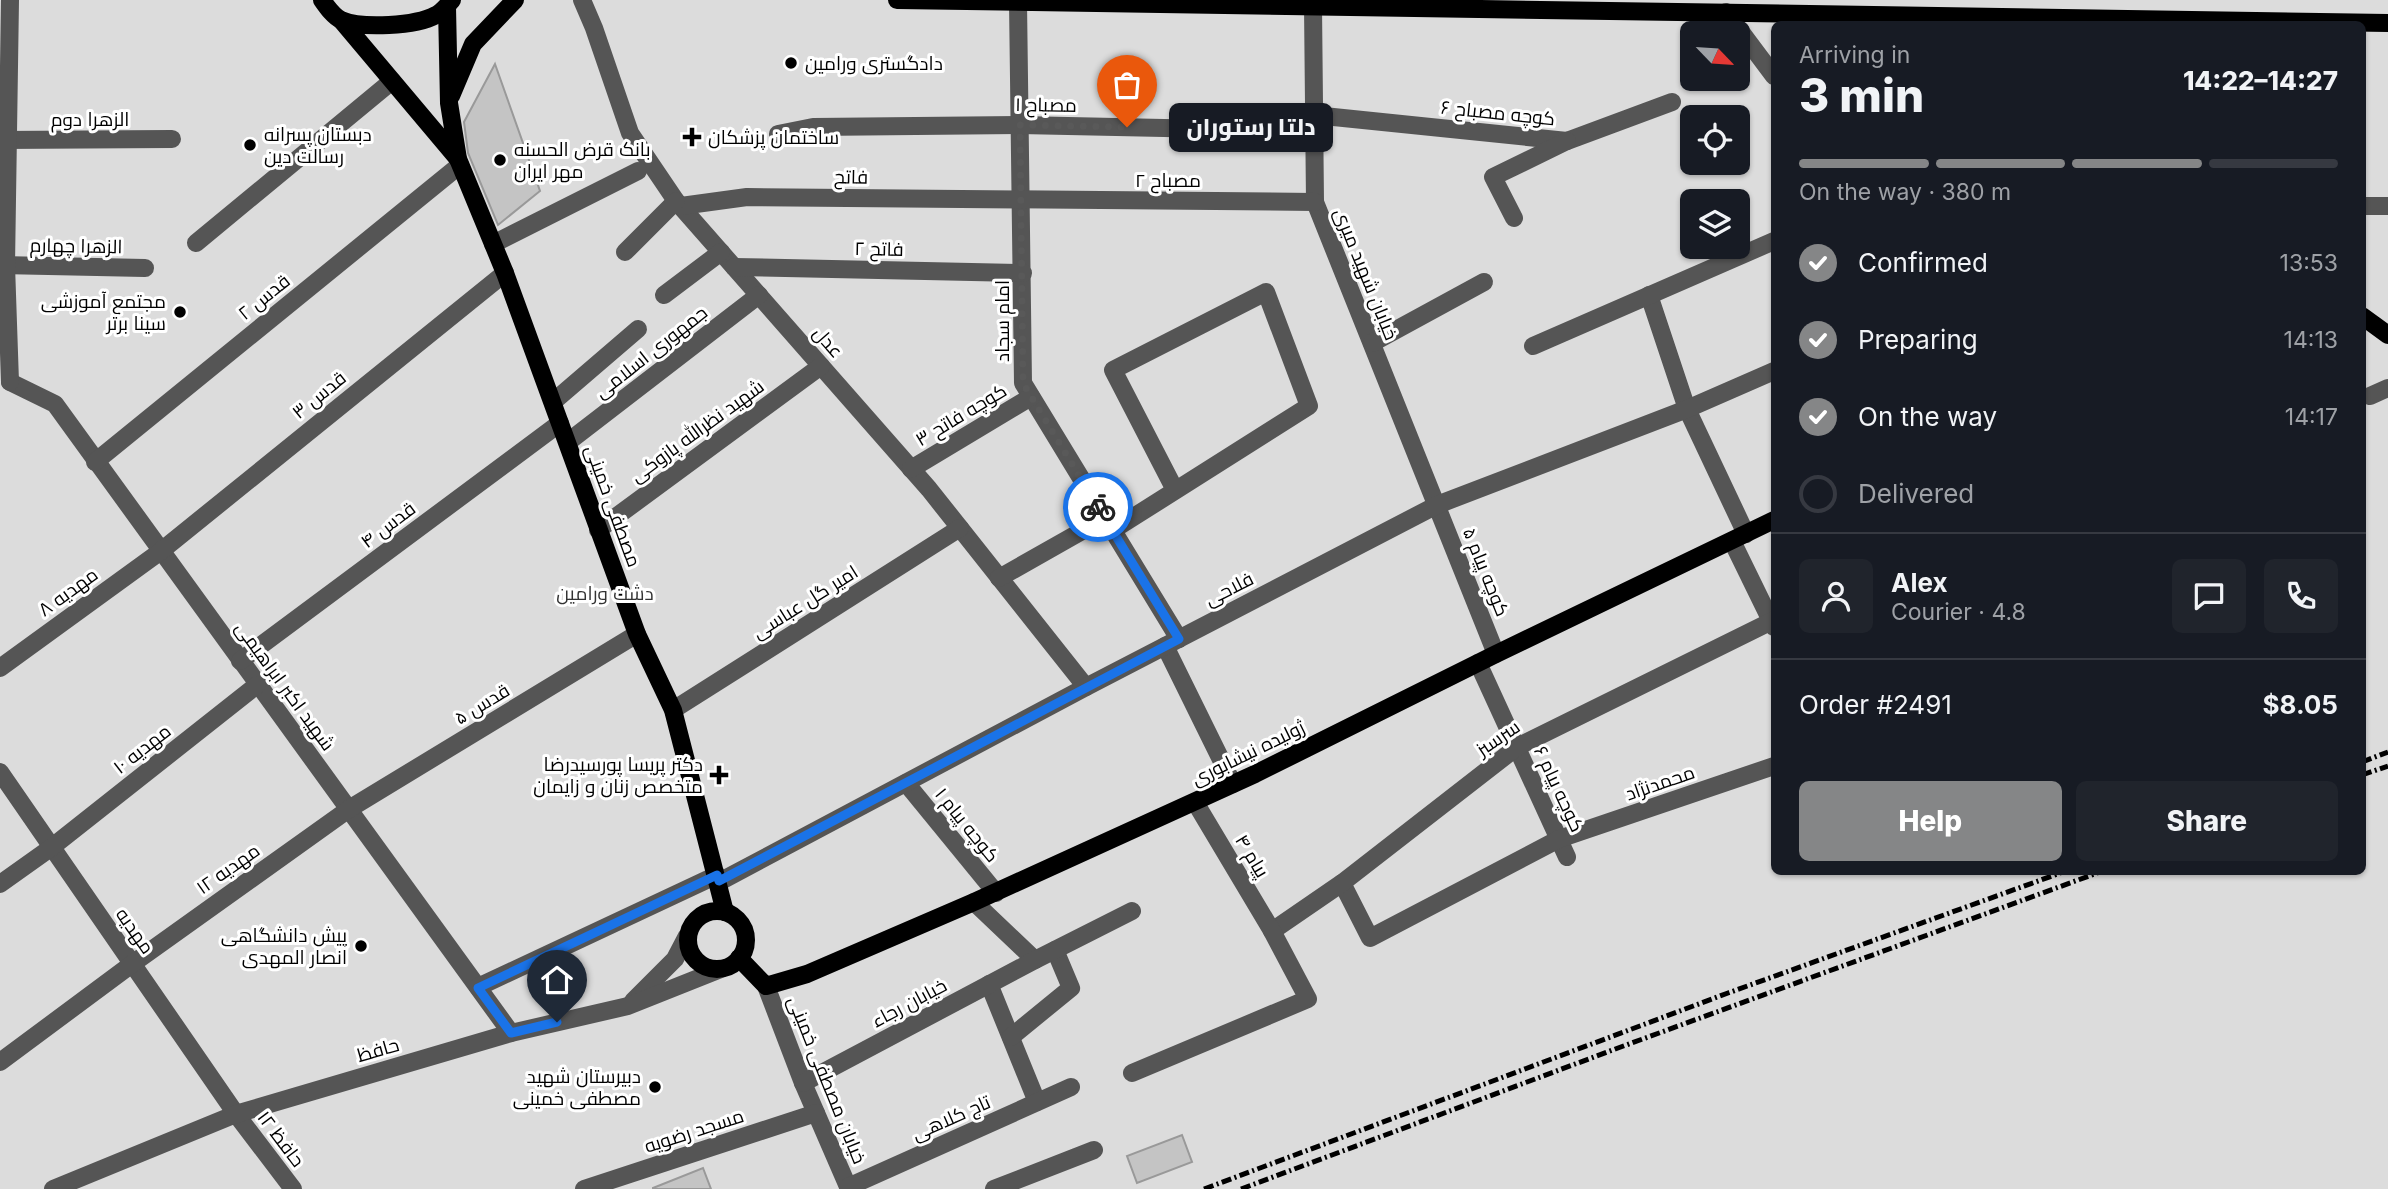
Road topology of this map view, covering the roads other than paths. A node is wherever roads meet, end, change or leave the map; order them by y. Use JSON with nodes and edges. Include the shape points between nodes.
{"nodes":[{"id":1,"x":10,"y":0,"type":"edge"},
{"id":2,"x":322,"y":0,"type":"edge"},
{"id":3,"x":515,"y":0,"type":"edge"},
{"id":4,"x":582,"y":0,"type":"edge"},
{"id":5,"x":897,"y":0,"type":"edge"},
{"id":6,"x":1018,"y":2,"type":"junction"},
{"id":7,"x":449,"y":4,"type":"edge"},
{"id":8,"x":1313,"y":6,"type":"junction"},
{"id":9,"x":1726,"y":12,"type":"junction"},
{"id":10,"x":1839,"y":19,"type":"edge"},
{"id":11,"x":341,"y":20,"type":"junction"},
{"id":12,"x":2009,"y":20,"type":"edge"},
{"id":13,"x":2135,"y":21,"type":"edge"},
{"id":14,"x":2366,"y":23,"type":"edge"},
{"id":15,"x":2388,"y":23,"type":"edge"},
{"id":16,"x":1771,"y":72,"type":"edge"},
{"id":17,"x":392,"y":81,"type":"junction"},
{"id":18,"x":1672,"y":102,"type":"dead end"},
{"id":19,"x":449,"y":103,"type":"junction"},
{"id":20,"x":1314,"y":123,"type":"junction"},
{"id":21,"x":1020,"y":125,"type":"junction"},
{"id":22,"x":778,"y":134,"type":"dead end"},
{"id":23,"x":172,"y":139,"type":"dead end"},
{"id":24,"x":4,"y":140,"type":"edge"},
{"id":25,"x":1567,"y":141,"type":"junction"},
{"id":26,"x":459,"y":162,"type":"junction"},
{"id":27,"x":638,"y":171,"type":"dead end"},
{"id":28,"x":1021,"y":201,"type":"junction"},
{"id":29,"x":1315,"y":202,"type":"junction"},
{"id":30,"x":679,"y":204,"type":"junction"},
{"id":31,"x":2366,"y":206,"type":"edge"},
{"id":32,"x":2388,"y":206,"type":"edge"},
{"id":33,"x":1514,"y":218,"type":"dead end"},
{"id":34,"x":1771,"y":242,"type":"edge"},
{"id":35,"x":196,"y":243,"type":"dead end"},
{"id":36,"x":493,"y":244,"type":"junction"},
{"id":37,"x":721,"y":251,"type":"junction"},
{"id":38,"x":625,"y":253,"type":"dead end"},
{"id":39,"x":3,"y":265,"type":"edge"},
{"id":40,"x":734,"y":267,"type":"junction"},
{"id":41,"x":145,"y":268,"type":"dead end"},
{"id":42,"x":1023,"y":272,"type":"junction"},
{"id":43,"x":505,"y":273,"type":"junction"},
{"id":44,"x":1484,"y":282,"type":"dead end"},
{"id":45,"x":664,"y":295,"type":"dead end"},
{"id":46,"x":759,"y":295,"type":"junction"},
{"id":47,"x":1649,"y":295,"type":"junction"},
{"id":48,"x":2366,"y":319,"type":"edge"},
{"id":49,"x":638,"y":329,"type":"dead end"},
{"id":50,"x":2388,"y":335,"type":"edge"},
{"id":51,"x":1371,"y":343,"type":"junction"},
{"id":52,"x":1533,"y":345,"type":"dead end"},
{"id":53,"x":821,"y":366,"type":"junction"},
{"id":54,"x":1771,"y":372,"type":"edge"},
{"id":55,"x":5,"y":387,"type":"edge"},
{"id":56,"x":2388,"y":388,"type":"edge"},
{"id":57,"x":2370,"y":396,"type":"dead end"},
{"id":58,"x":1031,"y":397,"type":"junction"},
{"id":59,"x":553,"y":402,"type":"junction"},
{"id":60,"x":1686,"y":409,"type":"junction"},
{"id":61,"x":560,"y":423,"type":"junction"},
{"id":62,"x":568,"y":442,"type":"junction"},
{"id":63,"x":95,"y":462,"type":"junction"},
{"id":64,"x":911,"y":469,"type":"junction"},
{"id":65,"x":1175,"y":490,"type":"junction"},
{"id":66,"x":1437,"y":505,"type":"junction"},
{"id":67,"x":1771,"y":522,"type":"edge"},
{"id":68,"x":1109,"y":524,"type":"junction"},
{"id":69,"x":960,"y":528,"type":"junction"},
{"id":70,"x":598,"y":530,"type":"junction"},
{"id":71,"x":1739,"y":538,"type":"junction"},
{"id":72,"x":160,"y":551,"type":"junction"},
{"id":73,"x":999,"y":578,"type":"junction"},
{"id":74,"x":1771,"y":616,"type":"edge"},
{"id":75,"x":1771,"y":624,"type":"edge"},
{"id":76,"x":637,"y":634,"type":"junction"},
{"id":77,"x":1172,"y":643,"type":"junction"},
{"id":78,"x":1496,"y":654,"type":"junction"},
{"id":79,"x":240,"y":661,"type":"junction"},
{"id":80,"x":1478,"y":663,"type":"junction"},
{"id":81,"x":0,"y":668,"type":"edge"},
{"id":82,"x":257,"y":685,"type":"junction"},
{"id":83,"x":1086,"y":687,"type":"junction"},
{"id":84,"x":673,"y":710,"type":"junction"},
{"id":85,"x":1517,"y":747,"type":"junction"},
{"id":86,"x":1771,"y":767,"type":"edge"},
{"id":87,"x":0,"y":772,"type":"edge"},
{"id":88,"x":906,"y":783,"type":"junction"},
{"id":89,"x":1233,"y":784,"type":"junction"},
{"id":90,"x":1195,"y":802,"type":"junction"},
{"id":91,"x":349,"y":809,"type":"junction"},
{"id":92,"x":1559,"y":839,"type":"junction"},
{"id":93,"x":52,"y":847,"type":"junction"},
{"id":94,"x":1567,"y":857,"type":"dead end"},
{"id":95,"x":718,"y":878,"type":"junction"},
{"id":96,"x":1342,"y":883,"type":"junction"},
{"id":97,"x":0,"y":884,"type":"edge"},
{"id":98,"x":996,"y":893,"type":"junction"},
{"id":99,"x":974,"y":902,"type":"junction"},
{"id":100,"x":725,"y":912,"type":"junction"},
{"id":101,"x":1132,"y":912,"type":"dead end"},
{"id":102,"x":1272,"y":931,"type":"junction"},
{"id":103,"x":687,"y":936,"type":"junction"},
{"id":104,"x":1055,"y":950,"type":"junction"},
{"id":105,"x":739,"y":958,"type":"junction"},
{"id":106,"x":1035,"y":960,"type":"junction"},
{"id":107,"x":132,"y":964,"type":"junction"},
{"id":108,"x":722,"y":968,"type":"junction"},
{"id":109,"x":989,"y":984,"type":"junction"},
{"id":110,"x":766,"y":986,"type":"junction"},
{"id":111,"x":478,"y":988,"type":"junction"},
{"id":112,"x":628,"y":1006,"type":"junction"},
{"id":113,"x":511,"y":1033,"type":"junction"},
{"id":114,"x":1011,"y":1037,"type":"junction"},
{"id":115,"x":0,"y":1062,"type":"edge"},
{"id":116,"x":1132,"y":1073,"type":"dead end"},
{"id":117,"x":803,"y":1083,"type":"junction"},
{"id":118,"x":1071,"y":1087,"type":"dead end"},
{"id":119,"x":1037,"y":1102,"type":"junction"},
{"id":120,"x":816,"y":1113,"type":"junction"},
{"id":121,"x":236,"y":1114,"type":"junction"},
{"id":122,"x":1094,"y":1150,"type":"dead end"},
{"id":123,"x":88,"y":1183,"type":"edge"},
{"id":124,"x":849,"y":1188,"type":"edge"},
{"id":125,"x":53,"y":1189,"type":"edge"},
{"id":126,"x":293,"y":1189,"type":"edge"},
{"id":127,"x":584,"y":1189,"type":"edge"},
{"id":128,"x":993,"y":1189,"type":"edge"}],
"edges":[{"from":1,"to":24,"type":"street"},
{"from":2,"to":11,"type":"main road"},
{"from":3,"to":19,"type":"main road","via":[[473,44]]},
{"from":4,"to":30,"type":"street","name":"عدل","via":[[629,133]]},
{"from":5,"to":6,"type":"main road"},
{"from":6,"to":8,"type":"main road"},
{"from":6,"to":21,"type":"street","name":"امام سجاد"},
{"from":7,"to":11,"type":"main road","via":[[434,16],[411,23],[366,25]]},
{"from":7,"to":19,"type":"main road"},
{"from":8,"to":9,"type":"main road"},
{"from":8,"to":20,"type":"street","name":"خیابان شهید میری"},
{"from":9,"to":10,"type":"main road"},
{"from":9,"to":16,"type":"street"},
{"from":10,"to":12,"type":"main road"},
{"from":11,"to":17,"type":"main road"},
{"from":12,"to":13,"type":"main road"},
{"from":14,"to":15,"type":"main road"},
{"from":17,"to":26,"type":"main road"},
{"from":17,"to":35,"type":"street"},
{"from":18,"to":25,"type":"street","name":"کوچه مصباح ۶"},
{"from":19,"to":26,"type":"main road"},
{"from":20,"to":21,"type":"street","name":"مصباح ۱"},
{"from":20,"to":25,"type":"street","name":"کوچه مصباح ۶"},
{"from":20,"to":29,"type":"street","name":"خیابان شهید میری"},
{"from":21,"to":22,"type":"street","name":"مصباح ۱","via":[[813,127]]},
{"from":21,"to":28,"type":"street","name":"امام سجاد"},
{"from":23,"to":24,"type":"street","name":"الزهرا دوم"},
{"from":24,"to":39,"type":"street"},
{"from":25,"to":33,"type":"street","via":[[1493,177]]},
{"from":26,"to":36,"type":"main road","name":"مصطفی خمینی"},
{"from":26,"to":63,"type":"street","name":"قدس ۲"},
{"from":27,"to":36,"type":"street"},
{"from":28,"to":29,"type":"street","name":"مصباح ۲"},
{"from":28,"to":30,"type":"street","name":"فاتح","via":[[747,197]]},
{"from":28,"to":42,"type":"street","name":"امام سجاد"},
{"from":29,"to":51,"type":"street","name":"خیابان شهید میری"},
{"from":30,"to":37,"type":"street","name":"عدل"},
{"from":30,"to":38,"type":"street"},
{"from":31,"to":32,"type":"street"},
{"from":34,"to":47,"type":"street"},
{"from":36,"to":43,"type":"main road","name":"مصطفی خمینی"},
{"from":37,"to":40,"type":"street","name":"عدل"},
{"from":37,"to":45,"type":"street"},
{"from":39,"to":41,"type":"street","name":"الزهرا چهارم"},
{"from":39,"to":55,"type":"street"},
{"from":40,"to":42,"type":"street","name":"فاتح ۲"},
{"from":40,"to":46,"type":"street","name":"عدل"},
{"from":42,"to":58,"type":"street","name":"امام سجاد","via":[[1023,383]]},
{"from":43,"to":59,"type":"main road","name":"مصطفی خمینی"},
{"from":43,"to":72,"type":"street","name":"قدس ۳"},
{"from":44,"to":51,"type":"street"},
{"from":46,"to":53,"type":"street","name":"عدل"},
{"from":46,"to":62,"type":"street","name":"جمهوری اسلامی"},
{"from":47,"to":52,"type":"street"},
{"from":47,"to":60,"type":"street"},
{"from":48,"to":50,"type":"main road"},
{"from":49,"to":59,"type":"street"},
{"from":51,"to":66,"type":"street","name":"خیابان شهید میری"},
{"from":53,"to":64,"type":"street","name":"عدل"},
{"from":53,"to":70,"type":"street","name":"شهید نظرالله پازوکی"},
{"from":54,"to":60,"type":"street","name":"فلاحی"},
{"from":55,"to":63,"type":"street","name":"شهید اکبر ابراهیمی","via":[[55,404]]},
{"from":56,"to":57,"type":"street"},
{"from":58,"to":64,"type":"street","name":"کوچه فاتح ۳"},
{"from":58,"to":68,"type":"street","name":"امام سجاد"},
{"from":59,"to":61,"type":"main road","name":"مصطفی خمینی"},
{"from":60,"to":66,"type":"street","name":"فلاحی"},
{"from":60,"to":71,"type":"street"},
{"from":61,"to":62,"type":"main road","name":"مصطفی خمینی"},
{"from":61,"to":79,"type":"street","name":"قدس ۴"},
{"from":62,"to":70,"type":"main road","name":"مصطفی خمینی"},
{"from":63,"to":72,"type":"street","name":"شهید اکبر ابراهیمی"},
{"from":64,"to":69,"type":"street","name":"عدل"},
{"from":65,"to":65,"type":"street","via":[[1309,406],[1266,292],[1113,370]]},
{"from":65,"to":68,"type":"street"},
{"from":66,"to":77,"type":"street","name":"فلاحی"},
{"from":66,"to":78,"type":"street","name":"کوچه پیام ۵"},
{"from":67,"to":71,"type":"main road","name":"ژولیده نیشابوری"},
{"from":68,"to":73,"type":"street"},
{"from":68,"to":77,"type":"street","name":"امام سجاد"},
{"from":69,"to":73,"type":"street","name":"عدل"},
{"from":69,"to":84,"type":"street","name":"امیر گل عباسی"},
{"from":70,"to":76,"type":"main road","name":"مصطفی خمینی"},
{"from":71,"to":74,"type":"street"},
{"from":71,"to":78,"type":"main road","name":"ژولیده نیشابوری"},
{"from":72,"to":79,"type":"street","name":"شهید اکبر ابراهیمی"},
{"from":72,"to":81,"type":"street","name":"مهدیه ۸"},
{"from":73,"to":83,"type":"street","name":"عدل"},
{"from":75,"to":85,"type":"street","name":"سرسبز"},
{"from":76,"to":84,"type":"main road","name":"مصطفی خمینی"},
{"from":76,"to":91,"type":"street","name":"قدس ۵"},
{"from":77,"to":83,"type":"street","name":"فلاحی"},
{"from":77,"to":89,"type":"street","name":"امام سجاد"},
{"from":78,"to":80,"type":"main road","name":"ژولیده نیشابوری"},
{"from":79,"to":82,"type":"street","name":"شهید اکبر ابراهیمی"},
{"from":80,"to":85,"type":"street","name":"کوچه پیام ۶"},
{"from":80,"to":89,"type":"main road","name":"ژولیده نیشابوری"},
{"from":82,"to":91,"type":"street","name":"شهید اکبر ابراهیمی"},
{"from":82,"to":93,"type":"street","name":"مهدیه ۱۰"},
{"from":83,"to":88,"type":"street","name":"فلاحی"},
{"from":84,"to":95,"type":"main road","name":"مصطفی خمینی"},
{"from":85,"to":92,"type":"street","name":"کوچه پیام ۶"},
{"from":85,"to":96,"type":"street","name":"سرسبز"},
{"from":86,"to":92,"type":"street","name":"محمدنژاد"},
{"from":87,"to":93,"type":"street","name":"مهدیه"},
{"from":88,"to":95,"type":"street","name":"فلاحی"},
{"from":88,"to":98,"type":"street","name":"کوچه پیام ۱"},
{"from":89,"to":90,"type":"main road","name":"ژولیده نیشابوری"},
{"from":90,"to":98,"type":"main road","name":"ژولیده نیشابوری"},
{"from":90,"to":102,"type":"street","name":"پیام ۴"},
{"from":91,"to":107,"type":"street","name":"مهدیه ۱۲"},
{"from":91,"to":111,"type":"street","name":"شهید اکبر ابراهیمی"},
{"from":92,"to":94,"type":"street","name":"کوچه پیام ۶"},
{"from":92,"to":96,"type":"street","name":"محمدنژاد","via":[[1370,938]]},
{"from":93,"to":97,"type":"street","name":"مهدیه ۱۰"},
{"from":93,"to":107,"type":"street","name":"مهدیه"},
{"from":95,"to":100,"type":"main road","name":"مصطفی خمینی"},
{"from":95,"to":111,"type":"street","name":"فلاحی"},
{"from":96,"to":102,"type":"street","name":"سرسبز"},
{"from":98,"to":99,"type":"main road","name":"ژولیده نیشابوری"},
{"from":99,"to":106,"type":"street"},
{"from":99,"to":110,"type":"main road","name":"ژولیده نیشابوری","via":[[807,974]]},
{"from":100,"to":103,"type":"main road","via":[[705,912]]},
{"from":100,"to":105,"type":"main road","via":[[745,931]]},
{"from":101,"to":104,"type":"street","name":"خیابان رجاء"},
{"from":102,"to":116,"type":"street","name":"پیام ۴","via":[[1308,999]]},
{"from":103,"to":108,"type":"main road","via":[[696,961],[712,969]]},
{"from":103,"to":112,"type":"street","via":[[675,959]]},
{"from":104,"to":106,"type":"street","name":"خیابان رجاء"},
{"from":104,"to":114,"type":"street","via":[[1071,988]]},
{"from":105,"to":108,"type":"main road"},
{"from":105,"to":110,"type":"main road"},
{"from":106,"to":109,"type":"street","name":"خیابان رجاء"},
{"from":107,"to":115,"type":"street","name":"مهدیه ۱۲"},
{"from":107,"to":121,"type":"street","name":"مهدیه"},
{"from":108,"to":112,"type":"street","name":"حافظ"},
{"from":109,"to":114,"type":"street"},
{"from":109,"to":117,"type":"street","name":"خیابان رجاء"},
{"from":110,"to":117,"type":"street","name":"خیابان مصطفی خمینی"},
{"from":111,"to":113,"type":"street","name":"شهید اکبر ابراهیمی"},
{"from":112,"to":113,"type":"street","name":"حافظ"},
{"from":113,"to":121,"type":"street","name":"حافظ"},
{"from":114,"to":119,"type":"street"},
{"from":117,"to":120,"type":"street","name":"خیابان مصطفی خمینی"},
{"from":118,"to":119,"type":"street","name":"تاج کلاهی"},
{"from":119,"to":124,"type":"street","name":"تاج کلاهی"},
{"from":120,"to":124,"type":"street","name":"خیابان مصطفی خمینی"},
{"from":120,"to":127,"type":"street","name":"مسجد رضویه"},
{"from":121,"to":123,"type":"street","name":"حافظ"},
{"from":121,"to":126,"type":"street","name":"حافظ ۱۲"},
{"from":122,"to":128,"type":"street"},
{"from":123,"to":125,"type":"street","name":"حافظ"}]}
